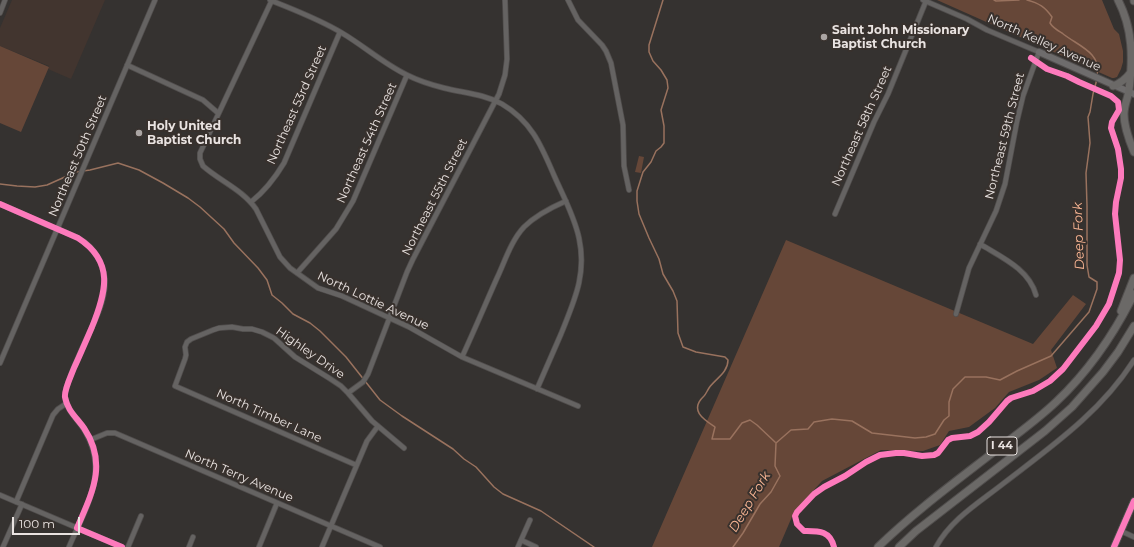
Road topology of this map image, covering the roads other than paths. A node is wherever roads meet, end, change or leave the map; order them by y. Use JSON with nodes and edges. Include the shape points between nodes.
{"nodes":[{"id":1,"x":5,"y":0,"type":"edge"},
{"id":2,"x":155,"y":0,"type":"edge"},
{"id":3,"x":271,"y":0,"type":"edge"},
{"id":4,"x":505,"y":0,"type":"edge"},
{"id":5,"x":568,"y":0,"type":"edge"},
{"id":6,"x":1118,"y":0,"type":"edge"},
{"id":7,"x":925,"y":1,"type":"edge"},
{"id":8,"x":0,"y":13,"type":"edge"},
{"id":9,"x":340,"y":32,"type":"junction"},
{"id":10,"x":1039,"y":52,"type":"junction"},
{"id":11,"x":127,"y":65,"type":"junction"},
{"id":12,"x":1131,"y":72,"type":"junction"},
{"id":13,"x":407,"y":75,"type":"junction"},
{"id":14,"x":1113,"y":86,"type":"junction"},
{"id":15,"x":1132,"y":93,"type":"edge"},
{"id":16,"x":496,"y":101,"type":"junction"},
{"id":17,"x":218,"y":113,"type":"junction"},
{"id":18,"x":1134,"y":152,"type":"edge"},
{"id":19,"x":629,"y":190,"type":"dead end"},
{"id":20,"x":566,"y":201,"type":"junction"},
{"id":21,"x":251,"y":202,"type":"junction"},
{"id":22,"x":0,"y":204,"type":"edge"},
{"id":23,"x":835,"y":214,"type":"dead end"},
{"id":24,"x":57,"y":229,"type":"junction"},
{"id":25,"x":980,"y":244,"type":"junction"},
{"id":26,"x":297,"y":273,"type":"junction"},
{"id":27,"x":1134,"y":278,"type":"edge"},
{"id":28,"x":1134,"y":294,"type":"edge"},
{"id":29,"x":1036,"y":295,"type":"dead end"},
{"id":30,"x":956,"y":314,"type":"dead end"},
{"id":31,"x":390,"y":318,"type":"junction"},
{"id":32,"x":1134,"y":326,"type":"edge"},
{"id":33,"x":1113,"y":332,"type":"junction"},
{"id":34,"x":186,"y":344,"type":"joint"},
{"id":35,"x":462,"y":357,"type":"junction"},
{"id":36,"x":1134,"y":360,"type":"edge"},
{"id":37,"x":0,"y":363,"type":"edge"},
{"id":38,"x":538,"y":390,"type":"junction"},
{"id":39,"x":348,"y":393,"type":"junction"},
{"id":40,"x":67,"y":403,"type":"junction"},
{"id":41,"x":578,"y":406,"type":"dead end"},
{"id":42,"x":378,"y":426,"type":"junction"},
{"id":43,"x":90,"y":440,"type":"junction"},
{"id":44,"x":404,"y":448,"type":"dead end"},
{"id":45,"x":356,"y":465,"type":"junction"},
{"id":46,"x":0,"y":495,"type":"edge"},
{"id":47,"x":1134,"y":501,"type":"edge"},
{"id":48,"x":16,"y":502,"type":"junction"},
{"id":49,"x":277,"y":503,"type":"junction"},
{"id":50,"x":22,"y":504,"type":"junction"},
{"id":51,"x":141,"y":516,"type":"dead end"},
{"id":52,"x":530,"y":520,"type":"dead end"},
{"id":53,"x":331,"y":526,"type":"junction"},
{"id":54,"x":77,"y":528,"type":"junction"},
{"id":55,"x":1121,"y":531,"type":"junction"},
{"id":56,"x":193,"y":537,"type":"dead end"},
{"id":57,"x":1134,"y":537,"type":"edge"},
{"id":58,"x":521,"y":540,"type":"junction"},
{"id":59,"x":4,"y":547,"type":"edge"},
{"id":60,"x":69,"y":547,"type":"edge"},
{"id":61,"x":122,"y":547,"type":"edge"},
{"id":62,"x":128,"y":547,"type":"edge"},
{"id":63,"x":189,"y":547,"type":"edge"},
{"id":64,"x":259,"y":547,"type":"edge"},
{"id":65,"x":322,"y":547,"type":"edge"},
{"id":66,"x":380,"y":547,"type":"edge"},
{"id":67,"x":518,"y":547,"type":"edge"},
{"id":68,"x":536,"y":547,"type":"edge"},
{"id":69,"x":878,"y":547,"type":"edge"},
{"id":70,"x":899,"y":547,"type":"edge"},
{"id":71,"x":936,"y":547,"type":"edge"},
{"id":72,"x":1114,"y":547,"type":"edge"}],
"edges":[{"from":1,"to":8,"type":"street"},
{"from":2,"to":11,"type":"street","name":"Northeast 50th Street"},
{"from":3,"to":9,"type":"street"},
{"from":3,"to":17,"type":"street"},
{"from":4,"to":16,"type":"street","name":"Northeast 55th Street","via":[[508,59]]},
{"from":5,"to":19,"type":"street","via":[[578,20],[602,45],[611,63],[624,134],[624,166]]},
{"from":6,"to":12,"type":"highway","via":[[1131,42]]},
{"from":7,"to":10,"type":"street","name":"North Kelley Avenue"},
{"from":7,"to":23,"type":"street","name":"Northeast 58th Street","via":[[888,94]]},
{"from":9,"to":13,"type":"street"},
{"from":9,"to":21,"type":"street","name":"Northeast 53rd Street","via":[[286,159],[274,179]]},
{"from":10,"to":14,"type":"main road","name":"North Kelley Avenue"},
{"from":10,"to":25,"type":"street","name":"Northeast 59th Street","via":[[1023,96],[1005,184],[996,211]]},
{"from":11,"to":17,"type":"street","via":[[203,100]]},
{"from":11,"to":24,"type":"street","name":"Northeast 50th Street"},
{"from":12,"to":14,"type":"highway","via":[[1121,83]]},
{"from":12,"to":15,"type":"highway"},
{"from":13,"to":16,"type":"street","via":[[430,84]]},
{"from":13,"to":26,"type":"street","name":"Northeast 54th Street","via":[[351,206],[336,229]]},
{"from":14,"to":15,"type":"main road","name":"North Kelley Avenue"},
{"from":15,"to":18,"type":"highway","via":[[1125,106],[1124,120]]},
{"from":16,"to":20,"type":"street","via":[[517,115],[534,133]]},
{"from":16,"to":31,"type":"street","name":"Northeast 55th Street","via":[[407,272]]},
{"from":17,"to":21,"type":"street","name":"North Lottie Avenue","via":[[200,153],[201,163]]},
{"from":20,"to":35,"type":"street","via":[[540,213],[518,235]]},
{"from":20,"to":38,"type":"street","via":[[579,239],[580,282]]},
{"from":21,"to":26,"type":"street","name":"North Lottie Avenue","via":[[280,257]]},
{"from":22,"to":24,"type":"street"},
{"from":24,"to":37,"type":"street","name":"Northeast 50th Street"},
{"from":24,"to":40,"type":"street","via":[[78,238],[94,251],[102,266],[105,282],[101,304],[70,377],[65,393]]},
{"from":25,"to":29,"type":"street","via":[[1014,264],[1025,275]]},
{"from":25,"to":30,"type":"street","name":"Northeast 59th Street","via":[[969,268]]},
{"from":26,"to":31,"type":"street","name":"North Lottie Avenue","via":[[318,288]]},
{"from":27,"to":33,"type":"highway"},
{"from":28,"to":33,"type":"highway","number":"I 44"},
{"from":31,"to":35,"type":"street","name":"North Lottie Avenue"},
{"from":31,"to":39,"type":"street","name":"Northeast 55th Street","via":[[366,379]]},
{"from":32,"to":70,"type":"highway","number":"I 44","via":[[1103,372],[1059,419]]},
{"from":33,"to":69,"type":"highway","number":"I 44","via":[[1089,366],[1056,402],[929,502]]},
{"from":34,"to":39,"type":"street","name":"Highley Drive","via":[[191,339],[219,328],[258,330],[274,338],[295,357]]},
{"from":34,"to":45,"type":"street","name":"North Timber Lane","via":[[186,356],[174,386]]},
{"from":35,"to":38,"type":"street","name":"North Lottie Avenue"},
{"from":36,"to":71,"type":"street","via":[[1120,381],[1091,413],[968,511],[950,527]]},
{"from":38,"to":41,"type":"street","name":"North Lottie Avenue"},
{"from":39,"to":42,"type":"street","name":"Highley Drive"},
{"from":40,"to":43,"type":"street","via":[[70,412]]},
{"from":40,"to":48,"type":"street","via":[[53,414]]},
{"from":42,"to":44,"type":"street","name":"Highley Drive"},
{"from":42,"to":45,"type":"street","via":[[367,441]]},
{"from":43,"to":49,"type":"street","name":"North Terry Avenue","via":[[107,433],[115,433]]},
{"from":43,"to":54,"type":"street","via":[[95,457],[95,483]]},
{"from":45,"to":53,"type":"street"},
{"from":46,"to":48,"type":"street"},
{"from":47,"to":55,"type":"main road"},
{"from":48,"to":50,"type":"street"},
{"from":49,"to":53,"type":"street","name":"North Terry Avenue"},
{"from":49,"to":64,"type":"street"},
{"from":50,"to":54,"type":"street"},
{"from":50,"to":59,"type":"street"},
{"from":51,"to":62,"type":"street"},
{"from":52,"to":58,"type":"street"},
{"from":53,"to":65,"type":"street"},
{"from":53,"to":66,"type":"street","name":"North Terry Avenue"},
{"from":54,"to":60,"type":"street"},
{"from":54,"to":61,"type":"street"},
{"from":55,"to":57,"type":"street"},
{"from":55,"to":72,"type":"main road"},
{"from":56,"to":63,"type":"street"},
{"from":58,"to":67,"type":"street"},
{"from":58,"to":68,"type":"street"}]}
